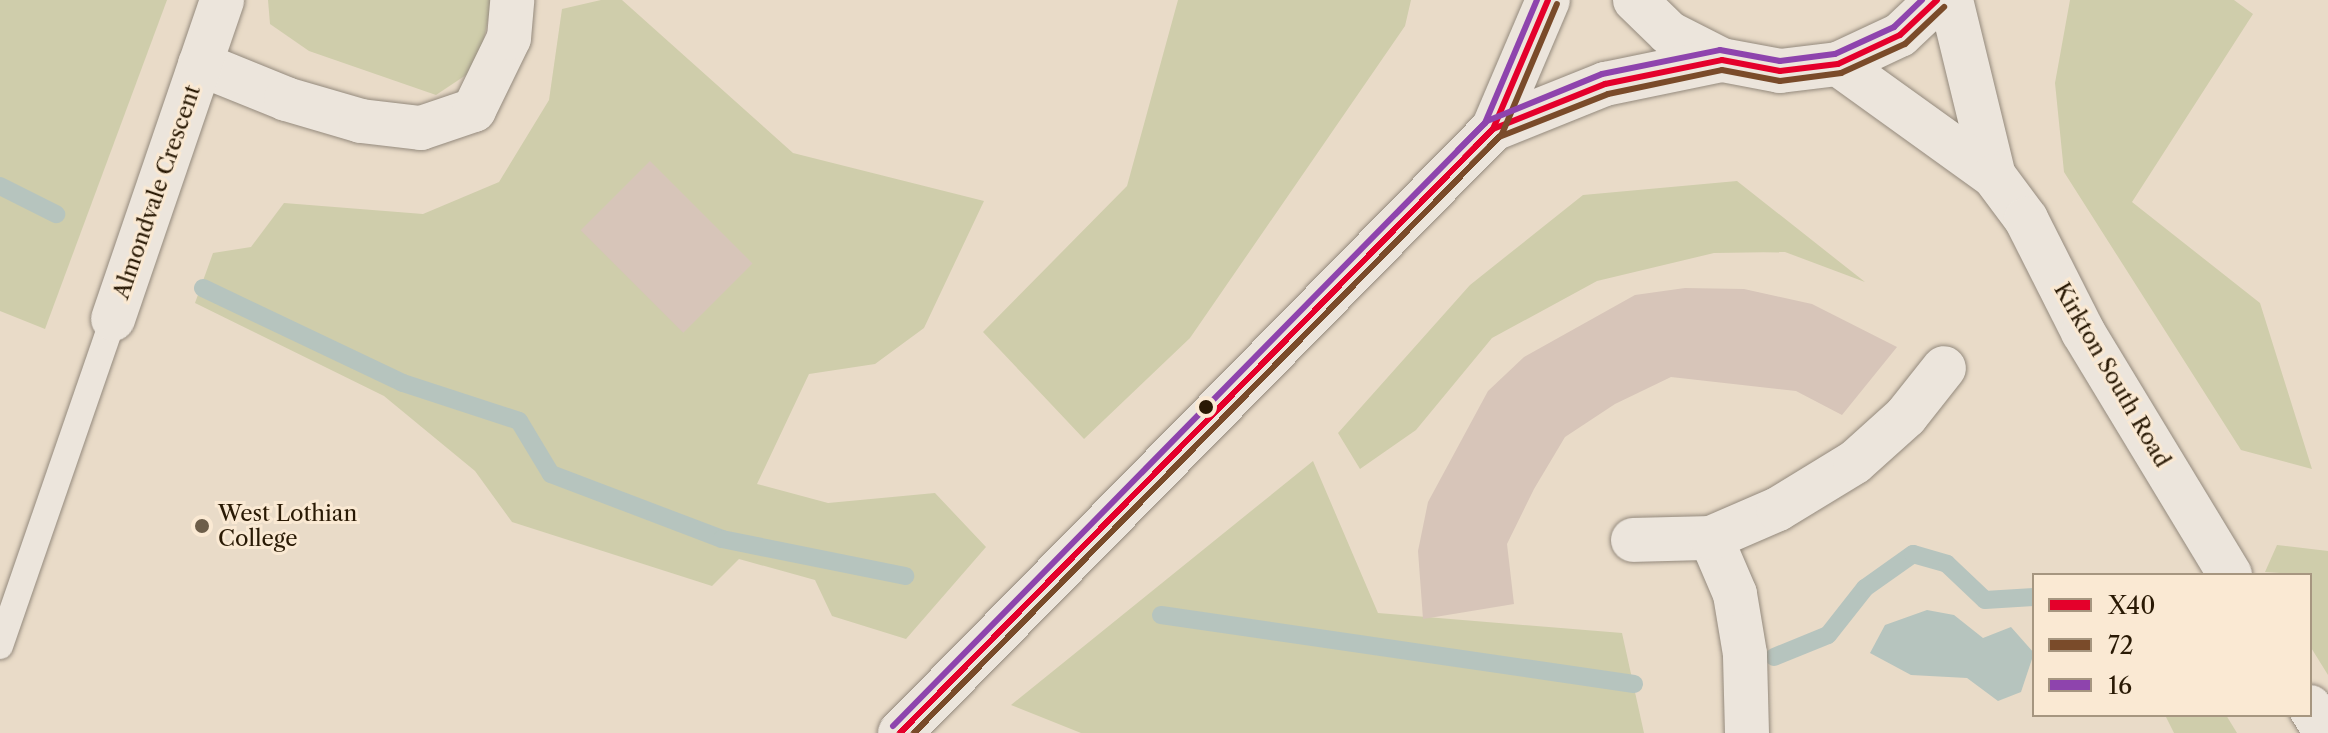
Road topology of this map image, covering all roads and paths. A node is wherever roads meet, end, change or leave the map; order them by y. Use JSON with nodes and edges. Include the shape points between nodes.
{"nodes":[{"id":1,"x":222,"y":0,"type":"edge"},
{"id":2,"x":512,"y":0,"type":"edge"},
{"id":3,"x":1548,"y":0,"type":"edge"},
{"id":4,"x":1635,"y":0,"type":"edge"},
{"id":5,"x":1937,"y":0,"type":"edge"},
{"id":6,"x":1951,"y":0,"type":"edge"},
{"id":7,"x":1722,"y":60,"type":"junction"},
{"id":8,"x":200,"y":64,"type":"junction"},
{"id":9,"x":1838,"y":64,"type":"junction"},
{"id":10,"x":1493,"y":129,"type":"junction"},
{"id":11,"x":1994,"y":176,"type":"junction"},
{"id":12,"x":113,"y":319,"type":"joint"},
{"id":13,"x":1944,"y":368,"type":"dead end"},
{"id":14,"x":1711,"y":538,"type":"junction"},
{"id":15,"x":1633,"y":540,"type":"dead end"},
{"id":16,"x":2229,"y":573,"type":"edge"},
{"id":17,"x":0,"y":646,"type":"edge"},
{"id":18,"x":2312,"y":710,"type":"edge"},
{"id":19,"x":1750,"y":732,"type":"edge"},
{"id":20,"x":900,"y":733,"type":"edge"},
{"id":21,"x":2326,"y":733,"type":"edge"}],
"edges":[{"from":1,"to":8,"type":"street","name":"Almondvale Crescent"},
{"from":2,"to":8,"type":"street","name":"Almondvale Crescent","via":[[509,38],[474,110],[421,128],[361,121],[286,99]]},
{"from":3,"to":10,"type":"street"},
{"from":4,"to":7,"type":"street","via":[[1669,33]]},
{"from":5,"to":9,"type":"street","via":[[1900,35]]},
{"from":6,"to":11,"type":"street","name":"Kirkton South Road"},
{"from":7,"to":9,"type":"street","via":[[1780,71]]},
{"from":7,"to":10,"type":"street","via":[[1605,84]]},
{"from":8,"to":12,"type":"street","name":"Almondvale Crescent"},
{"from":9,"to":11,"type":"street","name":"Kirkton South Road"},
{"from":10,"to":20,"type":"street"},
{"from":11,"to":16,"type":"street","name":"Kirkton South Road","via":[[2026,219],[2083,332]]},
{"from":12,"to":17,"type":"lane"},
{"from":13,"to":14,"type":"street","via":[[1906,416],[1855,462],[1778,509]]},
{"from":14,"to":15,"type":"street"},
{"from":14,"to":19,"type":"street","via":[[1735,594]]},
{"from":18,"to":21,"type":"street"}]}
